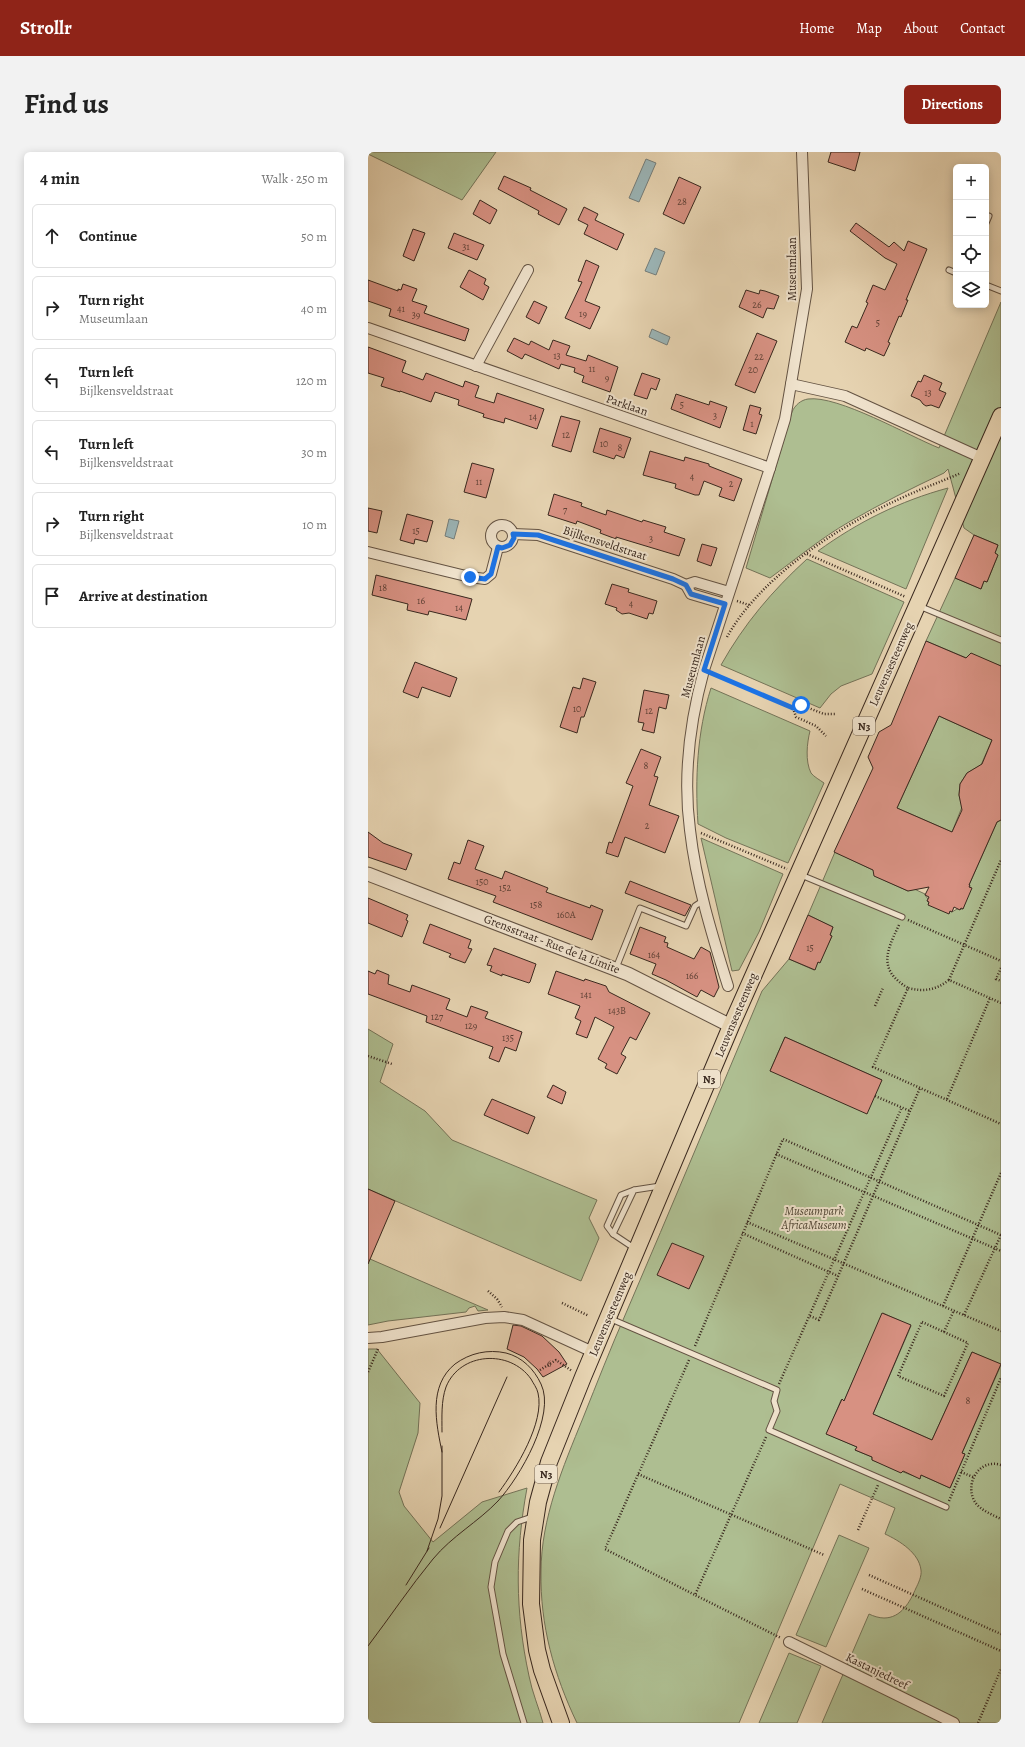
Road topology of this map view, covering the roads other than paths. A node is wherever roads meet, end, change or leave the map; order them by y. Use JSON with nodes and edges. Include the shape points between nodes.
{"nodes":[{"id":1,"x":802,"y":152,"type":"edge"},
{"id":2,"x":528,"y":270,"type":"dead end"},
{"id":3,"x":949,"y":270,"type":"dead end"},
{"id":4,"x":954,"y":272,"type":"edge"},
{"id":5,"x":989,"y":286,"type":"edge"},
{"id":6,"x":1001,"y":291,"type":"edge"},
{"id":7,"x":368,"y":328,"type":"edge"},
{"id":8,"x":476,"y":366,"type":"junction"},
{"id":9,"x":792,"y":384,"type":"junction"},
{"id":10,"x":1001,"y":416,"type":"edge"},
{"id":11,"x":980,"y":462,"type":"junction"},
{"id":12,"x":770,"y":468,"type":"junction"},
{"id":13,"x":513,"y":534,"type":"junction"},
{"id":14,"x":498,"y":547,"type":"junction"},
{"id":15,"x":368,"y":552,"type":"edge"},
{"id":16,"x":686,"y":585,"type":"junction"},
{"id":17,"x":729,"y":592,"type":"junction"},
{"id":18,"x":725,"y":604,"type":"junction"},
{"id":19,"x":917,"y":604,"type":"junction"},
{"id":20,"x":1001,"y":640,"type":"edge"},
{"id":21,"x":368,"y":874,"type":"edge"},
{"id":22,"x":798,"y":874,"type":"junction"},
{"id":23,"x":704,"y":900,"type":"junction"},
{"id":24,"x":902,"y":917,"type":"road end"},
{"id":25,"x":616,"y":969,"type":"junction"},
{"id":26,"x":728,"y":986,"type":"dead end"},
{"id":27,"x":731,"y":1026,"type":"junction"},
{"id":28,"x":665,"y":1185,"type":"junction"},
{"id":29,"x":634,"y":1190,"type":"junction"},
{"id":30,"x":613,"y":1234,"type":"junction"},
{"id":31,"x":637,"y":1249,"type":"junction"},
{"id":32,"x":608,"y":1317,"type":"junction"},
{"id":33,"x":368,"y":1338,"type":"edge"},
{"id":34,"x":594,"y":1352,"type":"junction"},
{"id":35,"x":946,"y":1507,"type":"road end"},
{"id":36,"x":535,"y":1516,"type":"junction"},
{"id":37,"x":789,"y":1642,"type":"road end"},
{"id":38,"x":524,"y":1723,"type":"edge"},
{"id":39,"x":561,"y":1723,"type":"edge"},
{"id":40,"x":954,"y":1723,"type":"edge"}],
"edges":[{"from":1,"to":9,"type":"street","name":"Museumlaan","via":[[807,288]]},
{"from":2,"to":8,"type":"street"},
{"from":3,"to":4,"type":"lane"},
{"from":5,"to":6,"type":"lane"},
{"from":7,"to":8,"type":"street","name":"Parklaan"},
{"from":8,"to":12,"type":"street","name":"Parklaan"},
{"from":9,"to":11,"type":"street","via":[[845,396]]},
{"from":9,"to":12,"type":"street","name":"Museumlaan","via":[[785,419]]},
{"from":10,"to":11,"type":"main road","name":"Leuvensesteenweg","number":"N3"},
{"from":11,"to":19,"type":"main road","name":"Leuvensesteenweg","number":"N3"},
{"from":12,"to":17,"type":"street","name":"Museumlaan"},
{"from":13,"to":14,"type":"street","via":[[514,538],[510,545]]},
{"from":13,"to":14,"type":"street","name":"Bijlkensveldstraat","via":[[509,527],[494,529],[491,537]]},
{"from":13,"to":16,"type":"street","name":"Bijlkensveldstraat","via":[[538,535]]},
{"from":14,"to":15,"type":"street","name":"Bijlkensveldstraat","via":[[491,574],[485,579]]},
{"from":16,"to":17,"type":"street","name":"Bijlkensveldstraat","via":[[695,582]]},
{"from":16,"to":18,"type":"street","name":"Bijlkensveldstraat","via":[[691,594]]},
{"from":17,"to":18,"type":"street","name":"Museumlaan"},
{"from":18,"to":23,"type":"street","name":"Museumlaan","via":[[697,697],[689,757],[690,829],[696,871]]},
{"from":19,"to":20,"type":"lane"},
{"from":19,"to":22,"type":"main road","name":"Leuvensesteenweg","number":"N3"},
{"from":21,"to":25,"type":"street","name":"Grensstraat - Rue de la Limite"},
{"from":22,"to":24,"type":"lane"},
{"from":22,"to":27,"type":"main road","name":"Leuvensesteenweg","number":"N3"},
{"from":23,"to":25,"type":"lane","via":[[695,906],[686,926],[640,908]]},
{"from":23,"to":26,"type":"street","name":"Museumlaan"},
{"from":25,"to":27,"type":"street","name":"Grensstraat - Rue de la Limite"},
{"from":27,"to":28,"type":"main road","name":"Leuvensesteenweg","number":"N3"},
{"from":28,"to":29,"type":"lane"},
{"from":28,"to":31,"type":"main road","name":"Leuvensesteenweg","number":"N3"},
{"from":29,"to":30,"type":"lane"},
{"from":29,"to":30,"type":"lane","via":[[621,1195],[607,1226]]},
{"from":30,"to":31,"type":"lane","via":[[628,1246]]},
{"from":31,"to":32,"type":"main road","name":"Leuvensesteenweg","number":"N3"},
{"from":32,"to":34,"type":"main road","name":"Leuvensesteenweg","number":"N3"},
{"from":32,"to":35,"type":"lane","via":[[777,1390],[774,1401],[777,1411],[769,1430]]},
{"from":33,"to":34,"type":"street","via":[[504,1316],[523,1320]]},
{"from":34,"to":36,"type":"main road","name":"Leuvensesteenweg","number":"N3","via":[[549,1462]]},
{"from":36,"to":38,"type":"lane","via":[[517,1522],[508,1531],[495,1562],[491,1587],[503,1654]]},
{"from":36,"to":39,"type":"main road","name":"Leuvensesteenweg","number":"N3","via":[[531,1604],[542,1670]]},
{"from":37,"to":40,"type":"street","name":"Kastanjedreef"}]}
